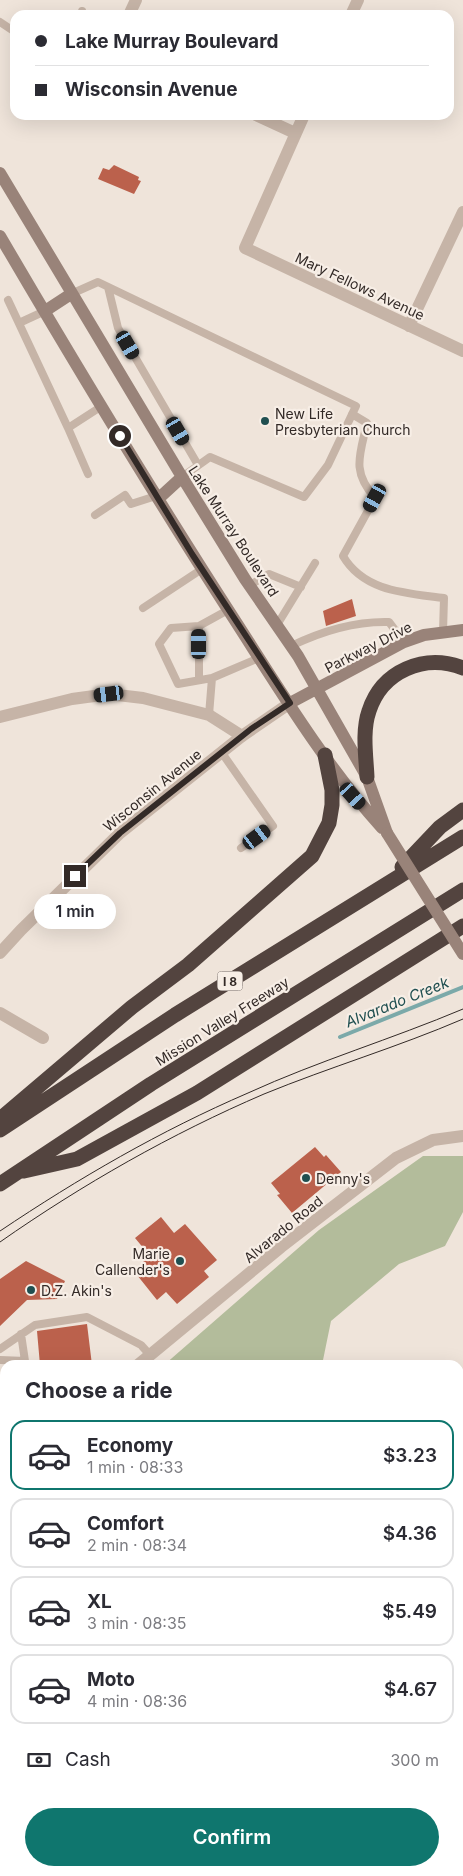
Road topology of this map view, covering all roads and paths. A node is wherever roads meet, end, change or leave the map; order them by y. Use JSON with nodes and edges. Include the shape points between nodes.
{"nodes":[{"id":1,"x":267,"y":120,"type":"edge"},
{"id":2,"x":302,"y":120,"type":"edge"},
{"id":3,"x":295,"y":133,"type":"junction"},
{"id":4,"x":0,"y":172,"type":"edge"},
{"id":5,"x":463,"y":212,"type":"edge"},
{"id":6,"x":0,"y":236,"type":"edge"},
{"id":7,"x":108,"y":287,"type":"junction"},
{"id":8,"x":71,"y":294,"type":"junction"},
{"id":9,"x":8,"y":300,"type":"dead end"},
{"id":10,"x":45,"y":311,"type":"junction"},
{"id":11,"x":19,"y":323,"type":"junction"},
{"id":12,"x":409,"y":326,"type":"junction"},
{"id":13,"x":463,"y":351,"type":"edge"},
{"id":14,"x":102,"y":406,"type":"junction"},
{"id":15,"x":352,"y":414,"type":"junction"},
{"id":16,"x":68,"y":428,"type":"junction"},
{"id":17,"x":198,"y":465,"type":"junction"},
{"id":18,"x":88,"y":474,"type":"dead end"},
{"id":19,"x":182,"y":477,"type":"junction"},
{"id":20,"x":157,"y":498,"type":"junction"},
{"id":21,"x":95,"y":515,"type":"dead end"},
{"id":22,"x":315,"y":563,"type":"dead end"},
{"id":23,"x":202,"y":569,"type":"junction"},
{"id":24,"x":250,"y":585,"type":"junction"},
{"id":25,"x":301,"y":586,"type":"junction"},
{"id":26,"x":143,"y":608,"type":"dead end"},
{"id":27,"x":228,"y":610,"type":"junction"},
{"id":28,"x":277,"y":625,"type":"junction"},
{"id":29,"x":199,"y":626,"type":"junction"},
{"id":30,"x":463,"y":630,"type":"edge"},
{"id":31,"x":444,"y":632,"type":"junction"},
{"id":32,"x":404,"y":642,"type":"junction"},
{"id":33,"x":291,"y":646,"type":"junction"},
{"id":34,"x":259,"y":658,"type":"junction"},
{"id":35,"x":463,"y":668,"type":"edge"},
{"id":36,"x":212,"y":678,"type":"junction"},
{"id":37,"x":199,"y":680,"type":"junction"},
{"id":38,"x":316,"y":690,"type":"junction"},
{"id":39,"x":290,"y":703,"type":"junction"},
{"id":40,"x":210,"y":715,"type":"junction"},
{"id":41,"x":0,"y":717,"type":"edge"},
{"id":42,"x":242,"y":736,"type":"junction"},
{"id":43,"x":222,"y":752,"type":"junction"},
{"id":44,"x":325,"y":755,"type":"junction"},
{"id":45,"x":367,"y":777,"type":"junction"},
{"id":46,"x":463,"y":810,"type":"edge"},
{"id":47,"x":387,"y":833,"type":"junction"},
{"id":48,"x":463,"y":837,"type":"edge"},
{"id":49,"x":241,"y":848,"type":"dead end"},
{"id":50,"x":390,"y":880,"type":"junction"},
{"id":51,"x":463,"y":890,"type":"edge"},
{"id":52,"x":463,"y":926,"type":"edge"},
{"id":53,"x":0,"y":953,"type":"edge"},
{"id":54,"x":463,"y":954,"type":"edge"},
{"id":55,"x":0,"y":1013,"type":"edge"},
{"id":56,"x":43,"y":1038,"type":"dead end"},
{"id":57,"x":0,"y":1119,"type":"edge"},
{"id":58,"x":0,"y":1130,"type":"edge"},
{"id":59,"x":461,"y":1134,"type":"edge"},
{"id":60,"x":16,"y":1172,"type":"junction"},
{"id":61,"x":0,"y":1184,"type":"edge"},
{"id":62,"x":21,"y":1334,"type":"junction"},
{"id":63,"x":0,"y":1349,"type":"edge"},
{"id":64,"x":150,"y":1355,"type":"junction"},
{"id":65,"x":25,"y":1360,"type":"edge"},
{"id":66,"x":144,"y":1360,"type":"edge"}],
"edges":[{"from":1,"to":3,"type":"street"},
{"from":2,"to":3,"type":"street"},
{"from":3,"to":12,"type":"street","name":"Mary Fellows Avenue","via":[[245,248]]},
{"from":4,"to":8,"type":"main road","name":"Lake Murray Boulevard"},
{"from":5,"to":12,"type":"street"},
{"from":6,"to":10,"type":"main road","name":"Lake Murray Boulevard"},
{"from":7,"to":8,"type":"lane","via":[[98,282]]},
{"from":7,"to":15,"type":"lane","via":[[356,406]]},
{"from":7,"to":17,"type":"lane","via":[[118,328]]},
{"from":8,"to":10,"type":"main road"},
{"from":8,"to":19,"type":"main road","name":"Lake Murray Boulevard"},
{"from":9,"to":11,"type":"lane"},
{"from":10,"to":11,"type":"lane"},
{"from":10,"to":14,"type":"main road","name":"Lake Murray Boulevard"},
{"from":11,"to":16,"type":"lane"},
{"from":12,"to":13,"type":"street","name":"Mary Fellows Avenue"},
{"from":14,"to":16,"type":"lane"},
{"from":14,"to":20,"type":"main road","name":"Lake Murray Boulevard"},
{"from":15,"to":17,"type":"lane","via":[[328,465],[304,497],[210,458]]},
{"from":15,"to":31,"type":"lane","via":[[367,423],[358,466],[375,498],[343,556],[361,576],[383,589],[444,598]]},
{"from":16,"to":18,"type":"lane"},
{"from":17,"to":19,"type":"lane"},
{"from":19,"to":20,"type":"main road"},
{"from":19,"to":24,"type":"main road","name":"Lake Murray Boulevard"},
{"from":20,"to":21,"type":"lane","via":[[131,504],[124,495]]},
{"from":20,"to":23,"type":"main road","name":"Lake Murray Boulevard"},
{"from":22,"to":25,"type":"lane"},
{"from":23,"to":26,"type":"lane"},
{"from":23,"to":27,"type":"main road","name":"Lake Murray Boulevard"},
{"from":24,"to":25,"type":"lane","via":[[269,574]]},
{"from":24,"to":28,"type":"main road","name":"Lake Murray Boulevard"},
{"from":25,"to":28,"type":"lane"},
{"from":27,"to":29,"type":"lane"},
{"from":27,"to":34,"type":"main road","name":"Lake Murray Boulevard"},
{"from":28,"to":33,"type":"main road","name":"Lake Murray Boulevard"},
{"from":29,"to":37,"type":"lane"},
{"from":29,"to":37,"type":"lane","via":[[171,628],[158,644],[178,684]]},
{"from":30,"to":31,"type":"main road","name":"Parkway Drive"},
{"from":31,"to":32,"type":"main road","name":"Parkway Drive"},
{"from":32,"to":33,"type":"lane","via":[[389,622],[364,621],[313,635]]},
{"from":32,"to":38,"type":"main road","name":"Parkway Drive"},
{"from":33,"to":38,"type":"main road","name":"Lake Murray Boulevard"},
{"from":34,"to":36,"type":"lane"},
{"from":34,"to":39,"type":"main road","name":"Lake Murray Boulevard"},
{"from":35,"to":45,"type":"highway","via":[[445,663],[422,663],[401,671],[381,687],[368,711]]},
{"from":36,"to":37,"type":"lane"},
{"from":36,"to":40,"type":"lane"},
{"from":38,"to":39,"type":"main road","name":"Parkway Drive"},
{"from":38,"to":45,"type":"main road","name":"Lake Murray Boulevard"},
{"from":39,"to":42,"type":"street","name":"Wisconsin Avenue"},
{"from":39,"to":44,"type":"main road","name":"Lake Murray Boulevard"},
{"from":40,"to":41,"type":"street","via":[[142,698],[109,694],[72,699]]},
{"from":40,"to":42,"type":"street"},
{"from":42,"to":43,"type":"street","name":"Wisconsin Avenue"},
{"from":43,"to":49,"type":"lane","via":[[272,826]]},
{"from":43,"to":53,"type":"street","name":"Wisconsin Avenue","via":[[120,833]]},
{"from":44,"to":47,"type":"main road","name":"Lake Murray Boulevard","via":[[353,796]]},
{"from":44,"to":57,"type":"highway","via":[[332,805],[328,824],[312,856],[188,965],[132,1007]]},
{"from":45,"to":47,"type":"main road","name":"Lake Murray Boulevard"},
{"from":46,"to":50,"type":"highway","via":[[440,827]]},
{"from":47,"to":54,"type":"main road","name":"Lake Murray Boulevard","bridge":true},
{"from":48,"to":50,"type":"highway","number":"I 8"},
{"from":50,"to":58,"type":"highway","number":"I 8","via":[[96,1065]]},
{"from":51,"to":60,"type":"highway","name":"Mission Valley Freeway"},
{"from":52,"to":60,"type":"highway","via":[[243,1065],[78,1159]]},
{"from":55,"to":56,"type":"street"},
{"from":59,"to":64,"type":"street","name":"Alvarado Road","via":[[433,1140],[396,1158]]},
{"from":60,"to":61,"type":"highway","name":"Mission Valley Freeway"},
{"from":62,"to":63,"type":"lane"},
{"from":62,"to":64,"type":"lane","via":[[35,1324],[87,1317],[141,1345]]},
{"from":62,"to":65,"type":"lane"},
{"from":64,"to":66,"type":"street","name":"Alvarado Road"}]}
